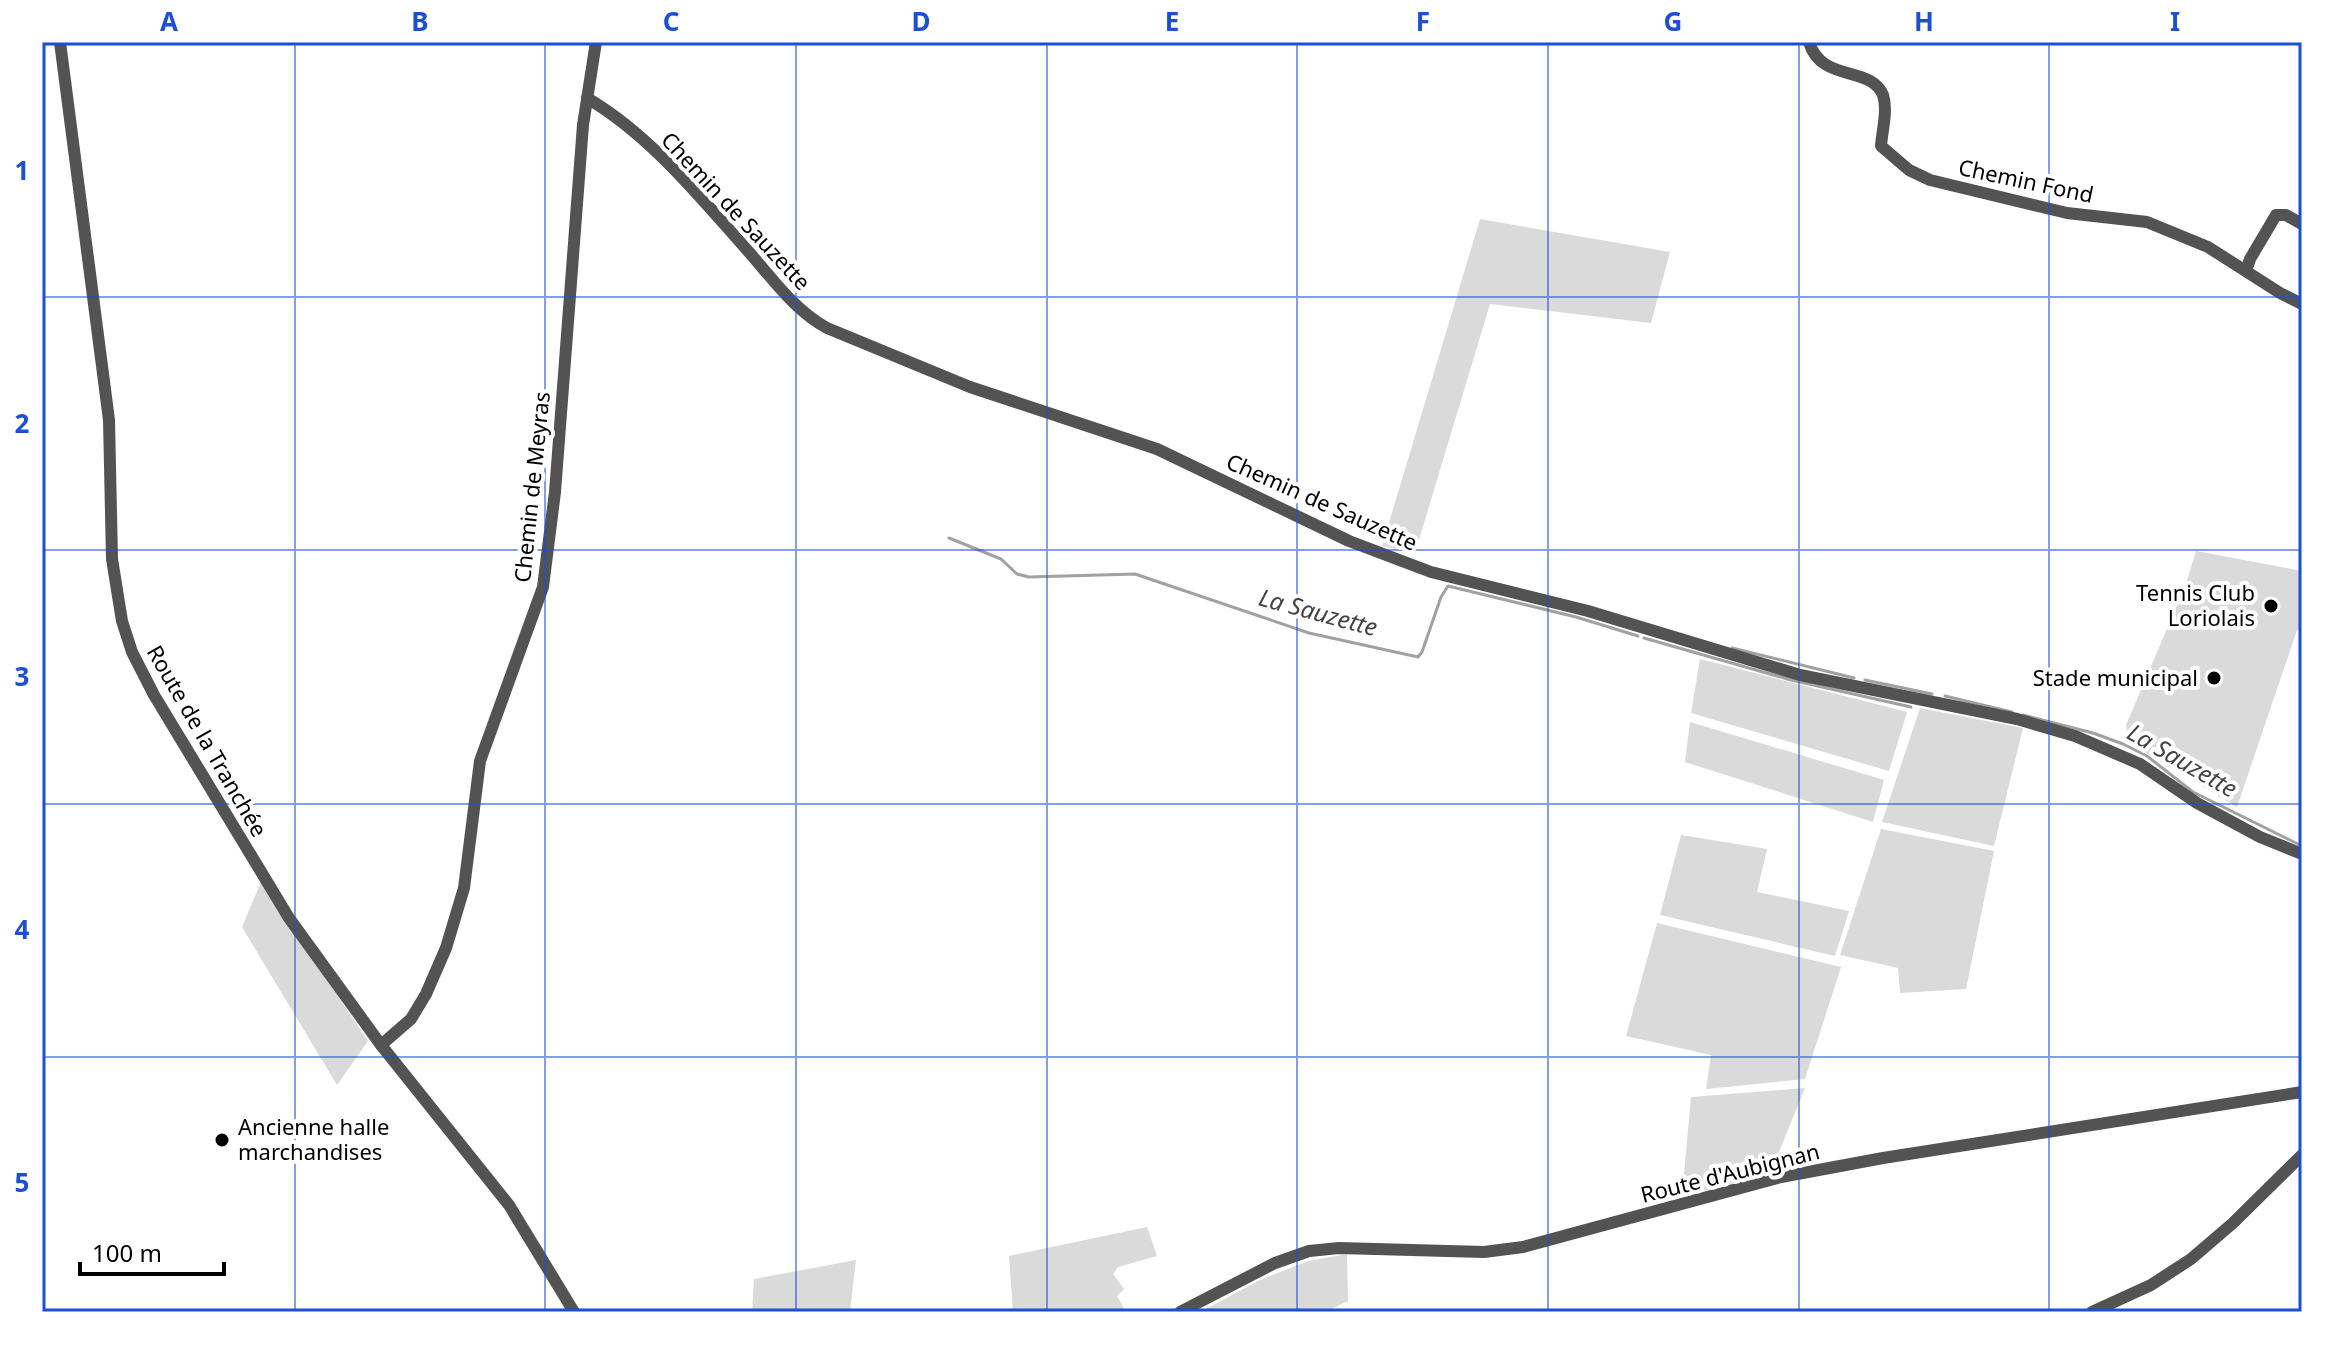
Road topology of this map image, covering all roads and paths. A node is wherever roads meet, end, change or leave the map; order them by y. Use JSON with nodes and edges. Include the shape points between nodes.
{"nodes":[{"id":1,"x":60,"y":42,"type":"edge"},
{"id":2,"x":596,"y":42,"type":"edge"},
{"id":3,"x":1809,"y":42,"type":"edge"},
{"id":4,"x":587,"y":98,"type":"junction"},
{"id":5,"x":2302,"y":224,"type":"edge"},
{"id":6,"x":2246,"y":271,"type":"junction"},
{"id":7,"x":2302,"y":304,"type":"edge"},
{"id":8,"x":2302,"y":854,"type":"edge"},
{"id":9,"x":381,"y":1045,"type":"junction"},
{"id":10,"x":2302,"y":1092,"type":"edge"},
{"id":11,"x":2302,"y":1155,"type":"edge"},
{"id":12,"x":574,"y":1312,"type":"edge"},
{"id":13,"x":1180,"y":1312,"type":"edge"},
{"id":14,"x":2092,"y":1312,"type":"edge"}],
"edges":[{"from":1,"to":9,"type":"street","name":"Route de la Tranchée","via":[[109,420],[112,559],[122,621],[162,709],[282,905]]},
{"from":2,"to":4,"type":"street","name":"Chemin de Meyras"},
{"from":3,"to":6,"type":"street","name":"Chemin Fond","via":[[1818,61],[1874,83],[1882,93],[1881,146],[1909,170],[1930,180],[2067,213],[2147,222],[2208,247]]},
{"from":4,"to":8,"type":"street","name":"Chemin de Sauzette","via":[[664,160],[786,294],[827,328],[970,387],[1157,449],[1349,541],[1431,572],[1588,611],[1800,675],[2017,719],[2075,736],[2140,764],[2197,803]]},
{"from":4,"to":9,"type":"street","name":"Chemin de Meyras","via":[[543,587],[480,761],[464,888],[446,948],[411,1019]]},
{"from":5,"to":6,"type":"street","via":[[2276,215]]},
{"from":6,"to":7,"type":"street","name":"Chemin Fond"},
{"from":9,"to":12,"type":"street","name":"Route de la Tranchée","via":[[509,1205]]},
{"from":10,"to":13,"type":"street","name":"Route d'Aubignan","via":[[1781,1177],[1523,1247],[1469,1253],[1309,1251]]},
{"from":11,"to":14,"type":"street","via":[[2191,1259],[2151,1285]]}]}
